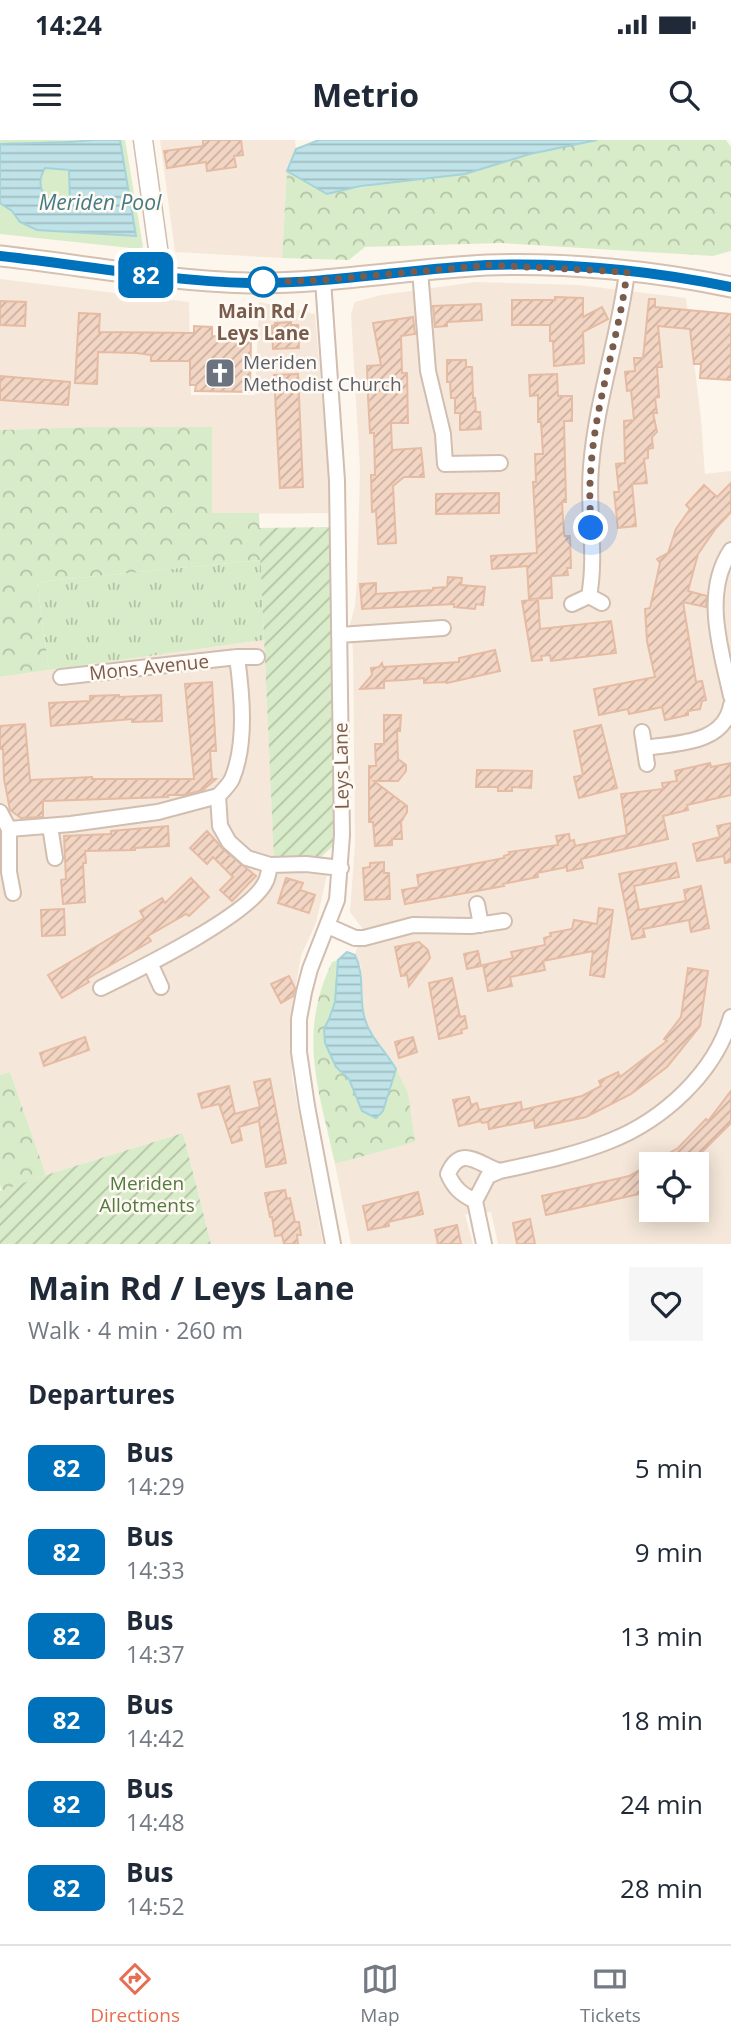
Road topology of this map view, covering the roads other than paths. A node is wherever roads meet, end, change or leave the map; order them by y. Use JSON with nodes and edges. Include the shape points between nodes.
{"nodes":[{"id":1,"x":143,"y":140,"type":"edge"},
{"id":2,"x":0,"y":256,"type":"edge"},
{"id":3,"x":420,"y":270,"type":"junction"},
{"id":4,"x":627,"y":272,"type":"junction"},
{"id":5,"x":162,"y":277,"type":"junction"},
{"id":6,"x":323,"y":280,"type":"junction"},
{"id":7,"x":731,"y":287,"type":"edge"},
{"id":8,"x":500,"y":463,"type":"dead end"},
{"id":9,"x":731,"y":550,"type":"edge"},
{"id":10,"x":589,"y":596,"type":"junction"},
{"id":11,"x":602,"y":603,"type":"dead end"},
{"id":12,"x":572,"y":604,"type":"dead end"},
{"id":13,"x":443,"y":628,"type":"dead end"},
{"id":14,"x":339,"y":635,"type":"junction"},
{"id":15,"x":237,"y":657,"type":"junction"},
{"id":16,"x":257,"y":657,"type":"dead end"},
{"id":17,"x":61,"y":677,"type":"dead end"},
{"id":18,"x":731,"y":696,"type":"edge"},
{"id":19,"x":731,"y":705,"type":"edge"},
{"id":20,"x":642,"y":732,"type":"dead end"},
{"id":21,"x":645,"y":748,"type":"junction"},
{"id":22,"x":648,"y":764,"type":"dead end"},
{"id":23,"x":218,"y":796,"type":"junction"},
{"id":24,"x":0,"y":812,"type":"edge"},
{"id":25,"x":50,"y":826,"type":"junction"},
{"id":26,"x":9,"y":829,"type":"junction"},
{"id":27,"x":55,"y":858,"type":"dead end"},
{"id":28,"x":270,"y":865,"type":"junction"},
{"id":29,"x":341,"y":868,"type":"junction"},
{"id":30,"x":13,"y":893,"type":"dead end"},
{"id":31,"x":477,"y":904,"type":"dead end"},
{"id":32,"x":504,"y":921,"type":"dead end"},
{"id":33,"x":481,"y":925,"type":"junction"},
{"id":34,"x":328,"y":926,"type":"junction"},
{"id":35,"x":150,"y":963,"type":"junction"},
{"id":36,"x":161,"y":987,"type":"dead end"},
{"id":37,"x":101,"y":988,"type":"dead end"},
{"id":38,"x":731,"y":1017,"type":"edge"},
{"id":39,"x":500,"y":1171,"type":"junction"},
{"id":40,"x":475,"y":1201,"type":"junction"},
{"id":41,"x":333,"y":1244,"type":"edge"},
{"id":42,"x":484,"y":1244,"type":"edge"}],
"edges":[{"from":1,"to":5,"type":"street"},
{"from":2,"to":5,"type":"main road"},
{"from":3,"to":4,"type":"main road","via":[[489,265]]},
{"from":3,"to":6,"type":"main road"},
{"from":3,"to":8,"type":"street","via":[[428,371],[445,464]]},
{"from":4,"to":7,"type":"main road"},
{"from":4,"to":10,"type":"street","via":[[591,467],[593,573]]},
{"from":5,"to":6,"type":"main road","via":[[250,283]]},
{"from":6,"to":14,"type":"street","name":"Leys Lane","via":[[337,481]]},
{"from":9,"to":18,"type":"street","via":[[718,581],[716,606]]},
{"from":10,"to":11,"type":"street"},
{"from":10,"to":12,"type":"street"},
{"from":13,"to":14,"type":"street"},
{"from":14,"to":29,"type":"street","name":"Leys Lane"},
{"from":15,"to":16,"type":"street","name":"Mons Avenue"},
{"from":15,"to":17,"type":"street","name":"Mons Avenue"},
{"from":15,"to":23,"type":"street","name":"Mons Avenue","via":[[238,759],[231,782]]},
{"from":19,"to":21,"type":"street","via":[[721,727],[704,738]]},
{"from":20,"to":21,"type":"street"},
{"from":21,"to":22,"type":"street"},
{"from":23,"to":25,"type":"street","via":[[158,812]]},
{"from":23,"to":28,"type":"street","via":[[220,826],[229,842],[247,858]]},
{"from":24,"to":26,"type":"street"},
{"from":25,"to":26,"type":"street"},
{"from":25,"to":27,"type":"street"},
{"from":26,"to":30,"type":"street"},
{"from":28,"to":29,"type":"street"},
{"from":28,"to":35,"type":"street","via":[[267,881],[239,910]]},
{"from":29,"to":34,"type":"street","name":"Leys Lane"},
{"from":31,"to":33,"type":"street"},
{"from":32,"to":33,"type":"street"},
{"from":33,"to":34,"type":"street","via":[[413,925],[355,938]]},
{"from":34,"to":41,"type":"street","name":"Leys Lane","via":[[304,992],[299,1052]]},
{"from":35,"to":36,"type":"street"},
{"from":35,"to":37,"type":"street"},
{"from":38,"to":39,"type":"street","via":[[713,1058],[691,1085],[636,1130]]},
{"from":39,"to":40,"type":"street","via":[[488,1177]]},
{"from":39,"to":40,"type":"street","via":[[469,1158],[451,1166],[452,1184]]},
{"from":40,"to":42,"type":"street"}]}
